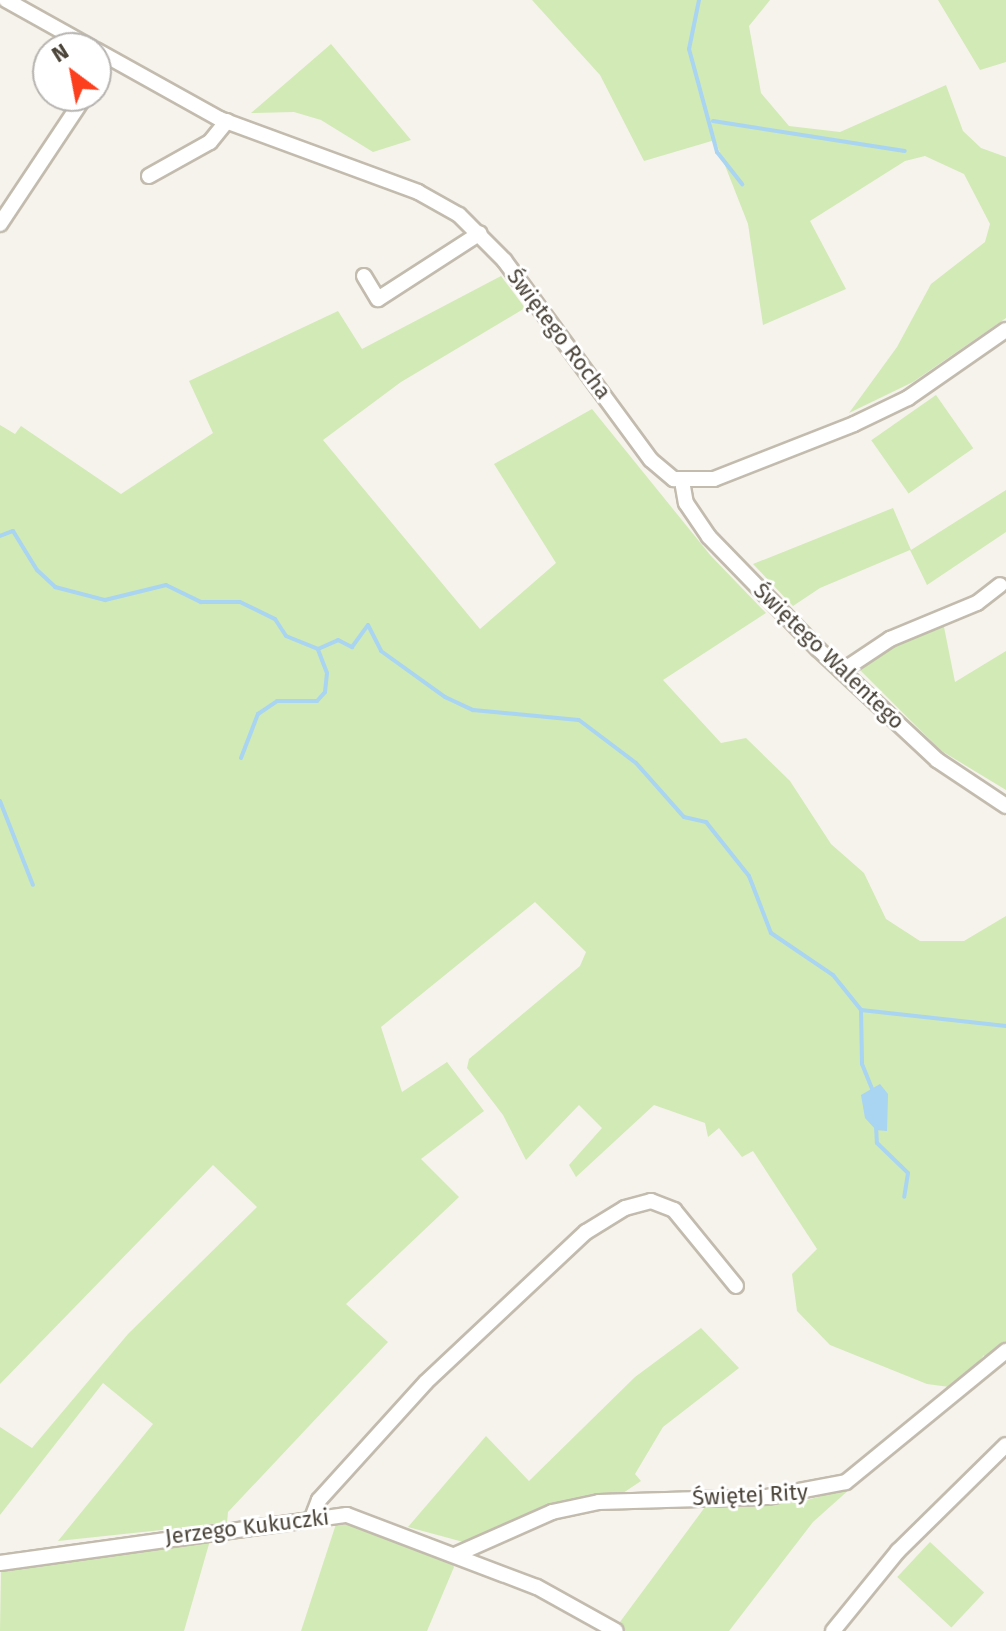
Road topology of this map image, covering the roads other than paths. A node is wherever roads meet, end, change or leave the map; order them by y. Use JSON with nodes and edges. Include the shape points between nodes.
{"nodes":[{"id":1,"x":6,"y":0,"type":"edge"},
{"id":2,"x":64,"y":32,"type":"edge"},
{"id":3,"x":112,"y":59,"type":"edge"},
{"id":4,"x":74,"y":112,"type":"edge"},
{"id":5,"x":227,"y":121,"type":"junction"},
{"id":6,"x":149,"y":176,"type":"dead end"},
{"id":7,"x":0,"y":224,"type":"edge"},
{"id":8,"x":480,"y":233,"type":"junction"},
{"id":9,"x":364,"y":276,"type":"dead end"},
{"id":10,"x":1006,"y":330,"type":"edge"},
{"id":11,"x":682,"y":481,"type":"junction"},
{"id":12,"x":1000,"y":585,"type":"dead end"},
{"id":13,"x":842,"y":671,"type":"junction"},
{"id":14,"x":1006,"y":806,"type":"edge"},
{"id":15,"x":736,"y":1286,"type":"dead end"},
{"id":16,"x":1006,"y":1351,"type":"edge"},
{"id":17,"x":1006,"y":1445,"type":"edge"},
{"id":18,"x":312,"y":1518,"type":"junction"},
{"id":19,"x":455,"y":1555,"type":"junction"},
{"id":20,"x":0,"y":1563,"type":"edge"},
{"id":21,"x":616,"y":1631,"type":"edge"},
{"id":22,"x":833,"y":1631,"type":"edge"}],
"edges":[{"from":1,"to":2,"type":"street","name":"Świętego Rocha"},
{"from":3,"to":5,"type":"street","name":"Świętego Rocha"},
{"from":4,"to":7,"type":"street"},
{"from":5,"to":6,"type":"street","via":[[210,142]]},
{"from":5,"to":8,"type":"street","name":"Świętego Rocha","via":[[418,192]]},
{"from":8,"to":9,"type":"street","via":[[382,305]]},
{"from":8,"to":11,"type":"street","name":"Świętego Rocha","via":[[537,302],[651,460]]},
{"from":10,"to":11,"type":"street","via":[[877,414],[714,479]]},
{"from":11,"to":13,"type":"street","name":"Świętego Walentego","via":[[686,503],[709,537]]},
{"from":12,"to":13,"type":"street","via":[[977,603],[890,639]]},
{"from":13,"to":14,"type":"street","name":"Świętego Walentego","via":[[937,760]]},
{"from":15,"to":18,"type":"street","via":[[674,1210],[651,1201],[625,1208],[586,1232],[426,1382],[319,1500]]},
{"from":16,"to":19,"type":"street","name":"Świętej Rity","via":[[846,1482],[767,1497],[599,1502],[552,1512]]},
{"from":17,"to":22,"type":"street","via":[[907,1540]]},
{"from":18,"to":19,"type":"street","name":"Jerzego Kukuczki","via":[[347,1515]]},
{"from":18,"to":20,"type":"street","name":"Jerzego Kukuczki"},
{"from":19,"to":21,"type":"street","name":"Jerzego Kukuczki","via":[[537,1587]]}]}
